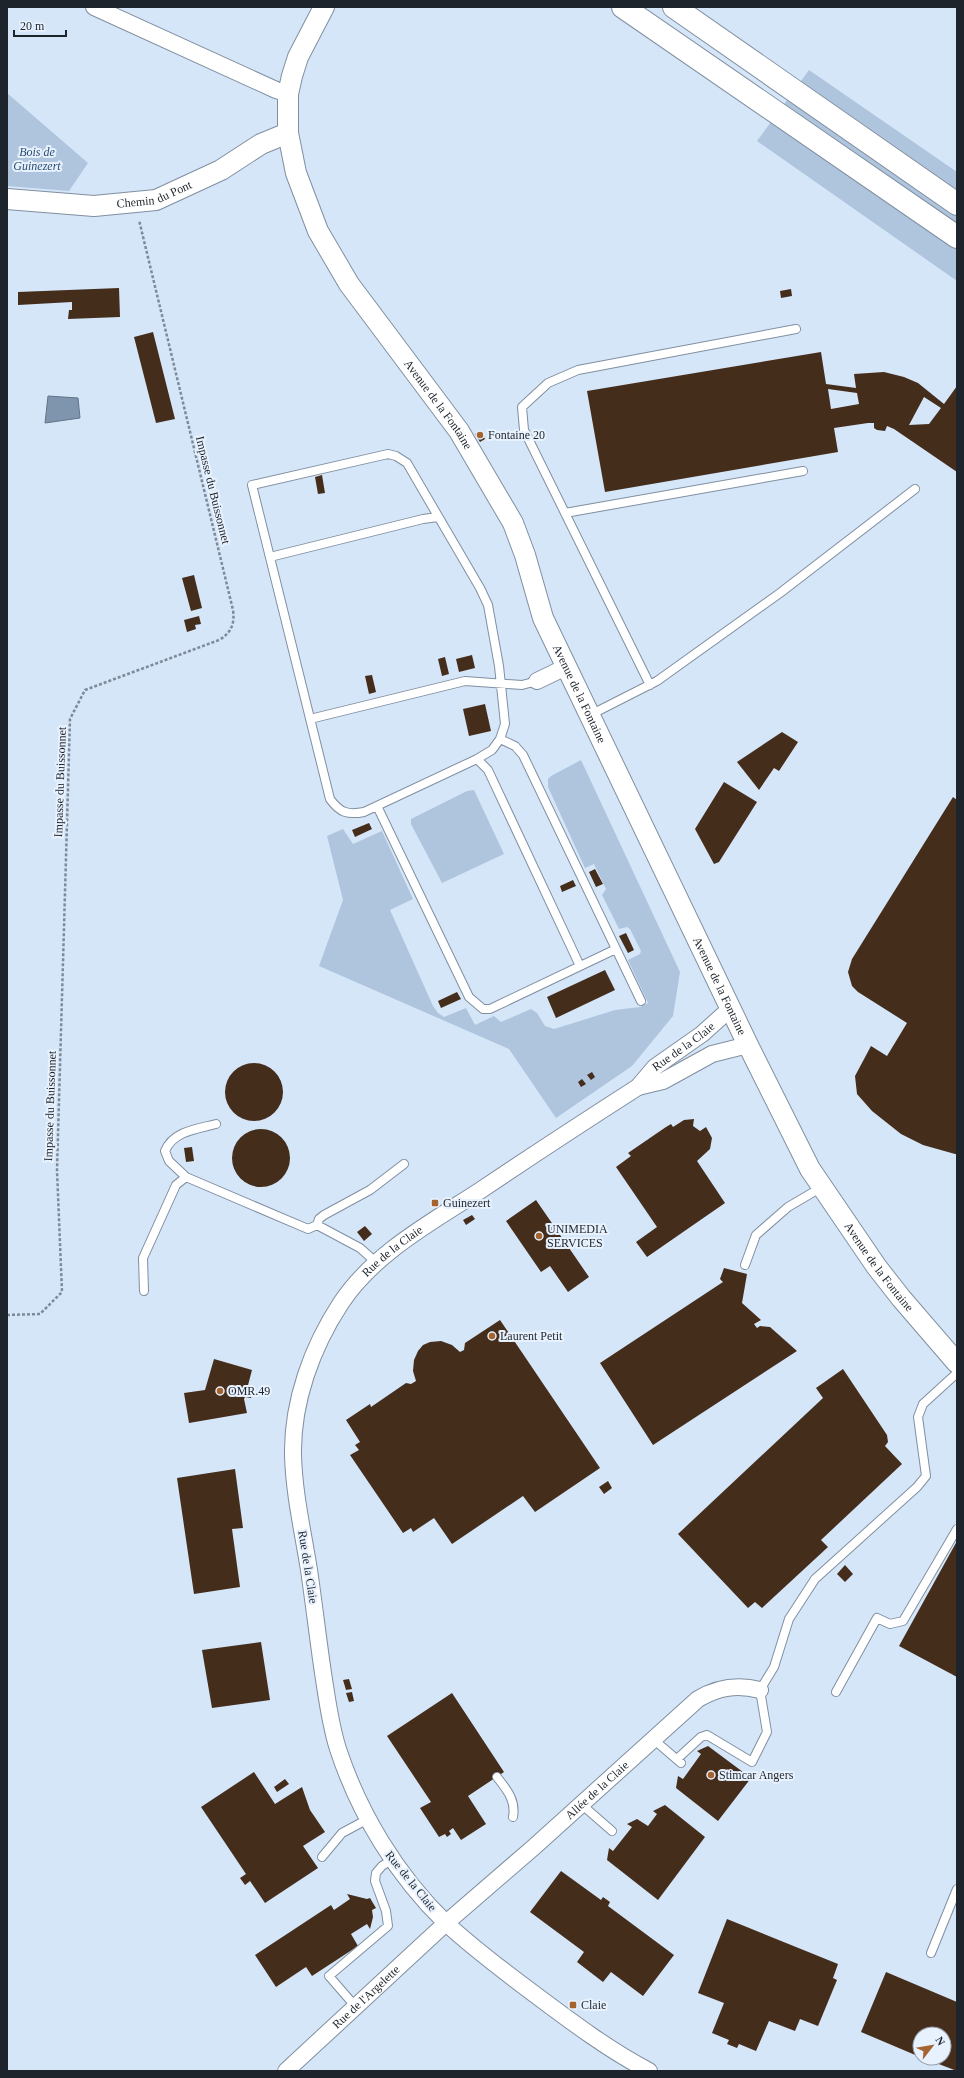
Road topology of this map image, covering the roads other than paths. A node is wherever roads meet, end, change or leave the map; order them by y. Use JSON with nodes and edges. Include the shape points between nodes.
{"nodes":[{"id":1,"x":94,"y":7,"type":"edge"},
{"id":2,"x":324,"y":7,"type":"edge"},
{"id":3,"x":623,"y":7,"type":"edge"},
{"id":4,"x":674,"y":7,"type":"edge"},
{"id":5,"x":288,"y":94,"type":"junction"},
{"id":6,"x":288,"y":133,"type":"junction"},
{"id":7,"x":7,"y":199,"type":"edge"},
{"id":8,"x":957,"y":204,"type":"edge"},
{"id":9,"x":957,"y":237,"type":"edge"},
{"id":10,"x":796,"y":329,"type":"dead end"},
{"id":11,"x":803,"y":471,"type":"dead end"},
{"id":12,"x":915,"y":489,"type":"dead end"},
{"id":13,"x":565,"y":513,"type":"junction"},
{"id":14,"x":438,"y":517,"type":"junction"},
{"id":15,"x":270,"y":556,"type":"junction"},
{"id":16,"x":566,"y":667,"type":"junction"},
{"id":17,"x":537,"y":681,"type":"joint"},
{"id":18,"x":501,"y":684,"type":"junction"},
{"id":19,"x":650,"y":685,"type":"junction"},
{"id":20,"x":589,"y":716,"type":"junction"},
{"id":21,"x":310,"y":718,"type":"junction"},
{"id":22,"x":500,"y":739,"type":"junction"},
{"id":23,"x":477,"y":759,"type":"junction"},
{"id":24,"x":377,"y":806,"type":"junction"},
{"id":25,"x":616,"y":949,"type":"junction"},
{"id":26,"x":580,"y":966,"type":"junction"},
{"id":27,"x":641,"y":1001,"type":"dead end"},
{"id":28,"x":731,"y":1008,"type":"junction"},
{"id":29,"x":748,"y":1045,"type":"junction"},
{"id":30,"x":638,"y":1087,"type":"junction"},
{"id":31,"x":216,"y":1124,"type":"dead end"},
{"id":32,"x":404,"y":1164,"type":"dead end"},
{"id":33,"x":186,"y":1176,"type":"junction"},
{"id":34,"x":822,"y":1187,"type":"junction"},
{"id":35,"x":317,"y":1225,"type":"junction"},
{"id":36,"x":378,"y":1264,"type":"junction"},
{"id":37,"x":745,"y":1265,"type":"dead end"},
{"id":38,"x":144,"y":1291,"type":"dead end"},
{"id":39,"x":957,"y":1362,"type":"edge"},
{"id":40,"x":957,"y":1373,"type":"edge"},
{"id":41,"x":957,"y":1529,"type":"edge"},
{"id":42,"x":760,"y":1690,"type":"junction"},
{"id":43,"x":836,"y":1692,"type":"dead end"},
{"id":44,"x":653,"y":1739,"type":"junction"},
{"id":45,"x":497,"y":1777,"type":"dead end"},
{"id":46,"x":581,"y":1804,"type":"junction"},
{"id":47,"x":513,"y":1817,"type":"dead end"},
{"id":48,"x":368,"y":1819,"type":"junction"},
{"id":49,"x":612,"y":1831,"type":"dead end"},
{"id":50,"x":322,"y":1857,"type":"dead end"},
{"id":51,"x":393,"y":1859,"type":"junction"},
{"id":52,"x":957,"y":1889,"type":"edge"},
{"id":53,"x":446,"y":1923,"type":"junction"},
{"id":54,"x":931,"y":1953,"type":"dead end"},
{"id":55,"x":355,"y":2006,"type":"junction"},
{"id":56,"x":286,"y":2071,"type":"edge"},
{"id":57,"x":649,"y":2071,"type":"edge"}],
"edges":[{"from":1,"to":5,"type":"street"},
{"from":2,"to":5,"type":"street","name":"Avenue de la Fontaine","via":[[298,57]]},
{"from":3,"to":9,"type":"highway"},
{"from":4,"to":8,"type":"highway"},
{"from":5,"to":6,"type":"street","name":"Avenue de la Fontaine"},
{"from":6,"to":7,"type":"street","name":"Chemin du Pont","via":[[261,144],[221,170],[156,200],[94,206]]},
{"from":6,"to":16,"type":"street","name":"Avenue de la Fontaine","via":[[296,174],[315,224],[337,264],[349,284],[459,431],[513,523],[543,618]]},
{"from":10,"to":13,"type":"lane","via":[[578,370],[548,383],[522,407],[524,430]]},
{"from":11,"to":13,"type":"lane"},
{"from":12,"to":19,"type":"lane","via":[[780,593]]},
{"from":13,"to":19,"type":"lane"},
{"from":14,"to":15,"type":"lane"},
{"from":14,"to":15,"type":"lane","via":[[407,463],[388,454],[252,485]]},
{"from":14,"to":18,"type":"lane","via":[[488,605]]},
{"from":15,"to":21,"type":"lane"},
{"from":16,"to":17,"type":"street"},
{"from":16,"to":20,"type":"street","name":"Avenue de la Fontaine"},
{"from":17,"to":18,"type":"lane","via":[[522,685]]},
{"from":18,"to":21,"type":"lane","via":[[465,681]]},
{"from":18,"to":22,"type":"lane","via":[[505,724]]},
{"from":19,"to":20,"type":"lane"},
{"from":20,"to":28,"type":"street","name":"Avenue de la Fontaine"},
{"from":21,"to":24,"type":"lane","via":[[330,799],[336,808],[355,814]]},
{"from":22,"to":23,"type":"lane","via":[[492,750]]},
{"from":22,"to":25,"type":"lane","via":[[515,746],[523,755]]},
{"from":23,"to":24,"type":"lane"},
{"from":23,"to":26,"type":"lane","via":[[488,770]]},
{"from":24,"to":26,"type":"lane","via":[[469,997],[475,1004],[483,1009],[490,1009]]},
{"from":25,"to":26,"type":"lane"},
{"from":25,"to":27,"type":"lane"},
{"from":28,"to":29,"type":"street","name":"Avenue de la Fontaine"},
{"from":28,"to":30,"type":"street","name":"Rue de la Claie","via":[[702,1034],[655,1067]]},
{"from":29,"to":30,"type":"street","name":"Rue de la Claie","via":[[712,1054],[663,1081]]},
{"from":29,"to":34,"type":"street","name":"Avenue de la Fontaine","via":[[792,1134]]},
{"from":30,"to":36,"type":"street","name":"Rue de la Claie","via":[[428,1224],[391,1251]]},
{"from":31,"to":33,"type":"lane","via":[[183,1133],[169,1141],[165,1150],[169,1161]]},
{"from":32,"to":35,"type":"lane","via":[[370,1190],[324,1215]]},
{"from":33,"to":35,"type":"lane","via":[[308,1230]]},
{"from":33,"to":38,"type":"lane","via":[[176,1185],[143,1258]]},
{"from":34,"to":37,"type":"lane","via":[[788,1207],[756,1235]]},
{"from":34,"to":39,"type":"street","name":"Avenue de la Fontaine","via":[[876,1266],[923,1325]]},
{"from":35,"to":36,"type":"lane","via":[[360,1248]]},
{"from":36,"to":48,"type":"street","name":"Rue de la Claie","via":[[360,1280],[341,1303],[304,1380],[297,1411],[293,1453],[296,1490],[327,1700],[338,1748]]},
{"from":40,"to":42,"type":"lane","via":[[923,1404],[918,1417],[926,1476],[815,1579],[789,1619],[774,1667]]},
{"from":41,"to":43,"type":"lane","via":[[903,1621],[890,1624],[877,1618]]},
{"from":42,"to":44,"type":"street","name":"Allée de la Claie","via":[[750,1687],[729,1687],[708,1693]]},
{"from":42,"to":44,"type":"lane","via":[[767,1732],[752,1762],[707,1735],[700,1737],[679,1761]]},
{"from":44,"to":46,"type":"street","name":"Allée de la Claie"},
{"from":45,"to":47,"type":"lane","via":[[512,1798]]},
{"from":46,"to":49,"type":"lane"},
{"from":46,"to":53,"type":"street","name":"Allée de la Claie"},
{"from":48,"to":50,"type":"lane","via":[[347,1828]]},
{"from":48,"to":51,"type":"street","name":"Rue de la Claie"},
{"from":51,"to":53,"type":"street","name":"Rue de la Claie"},
{"from":51,"to":55,"type":"lane","via":[[376,1873],[375,1881],[386,1911],[388,1926],[329,1976]]},
{"from":52,"to":54,"type":"lane"},
{"from":53,"to":55,"type":"street","name":"Rue de l'Argelette"},
{"from":53,"to":57,"type":"street","name":"Rue de la Claie","via":[[572,2022],[608,2048]]},
{"from":55,"to":56,"type":"street","name":"Rue de l'Argelette"}]}
